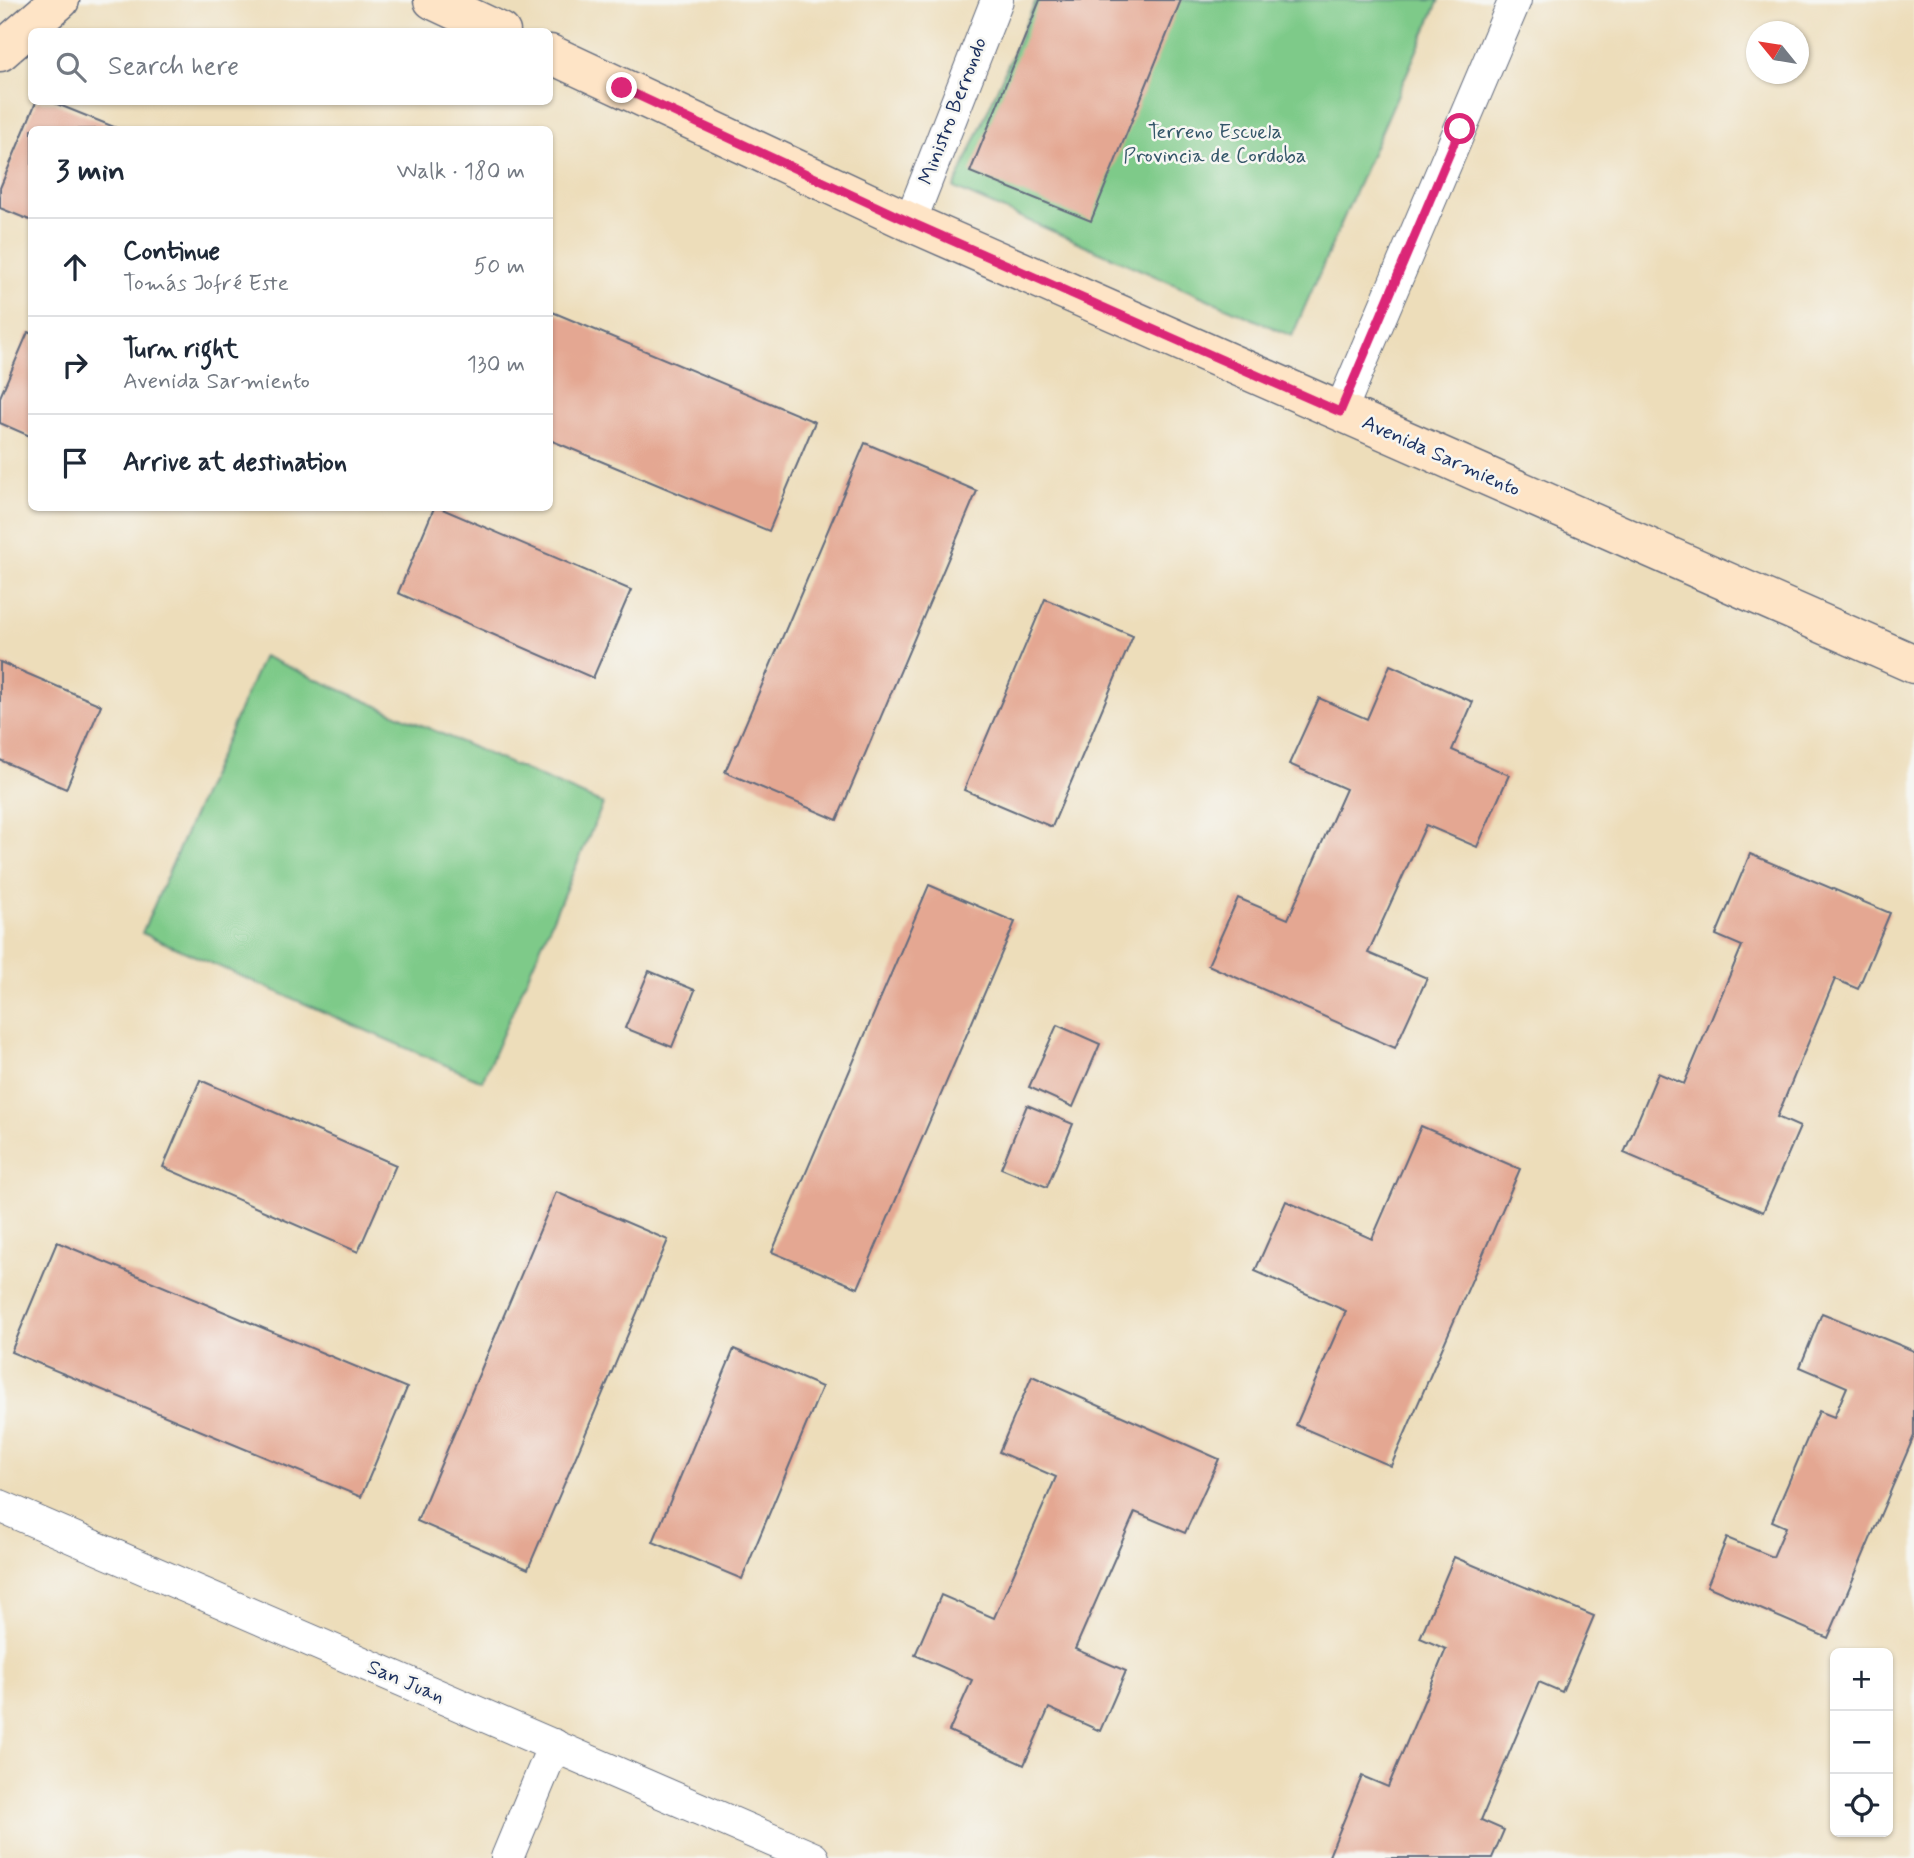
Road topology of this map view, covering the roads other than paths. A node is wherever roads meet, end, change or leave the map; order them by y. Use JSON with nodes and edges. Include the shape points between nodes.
{"nodes":[{"id":1,"x":60,"y":0,"type":"edge"},
{"id":2,"x":433,"y":0,"type":"edge"},
{"id":3,"x":997,"y":0,"type":"edge"},
{"id":4,"x":1515,"y":0,"type":"edge"},
{"id":5,"x":492,"y":28,"type":"edge"},
{"id":6,"x":0,"y":52,"type":"edge"},
{"id":7,"x":553,"y":55,"type":"edge"},
{"id":8,"x":910,"y":222,"type":"junction"},
{"id":9,"x":1340,"y":412,"type":"junction"},
{"id":10,"x":1914,"y":664,"type":"edge"},
{"id":11,"x":0,"y":1506,"type":"edge"},
{"id":12,"x":554,"y":1745,"type":"junction"},
{"id":13,"x":507,"y":1858,"type":"edge"},
{"id":14,"x":813,"y":1858,"type":"edge"}],
"edges":[{"from":1,"to":6,"type":"main road"},
{"from":2,"to":5,"type":"main road"},
{"from":3,"to":8,"type":"street","name":"Ministro Berrondo"},
{"from":4,"to":9,"type":"street"},
{"from":7,"to":8,"type":"main road","name":"Avenida Sarmiento"},
{"from":8,"to":9,"type":"main road","name":"Avenida Sarmiento"},
{"from":9,"to":10,"type":"main road","name":"Avenida Sarmiento"},
{"from":11,"to":12,"type":"street","name":"San Juan"},
{"from":12,"to":13,"type":"street"},
{"from":12,"to":14,"type":"street","name":"San Juan"}]}
